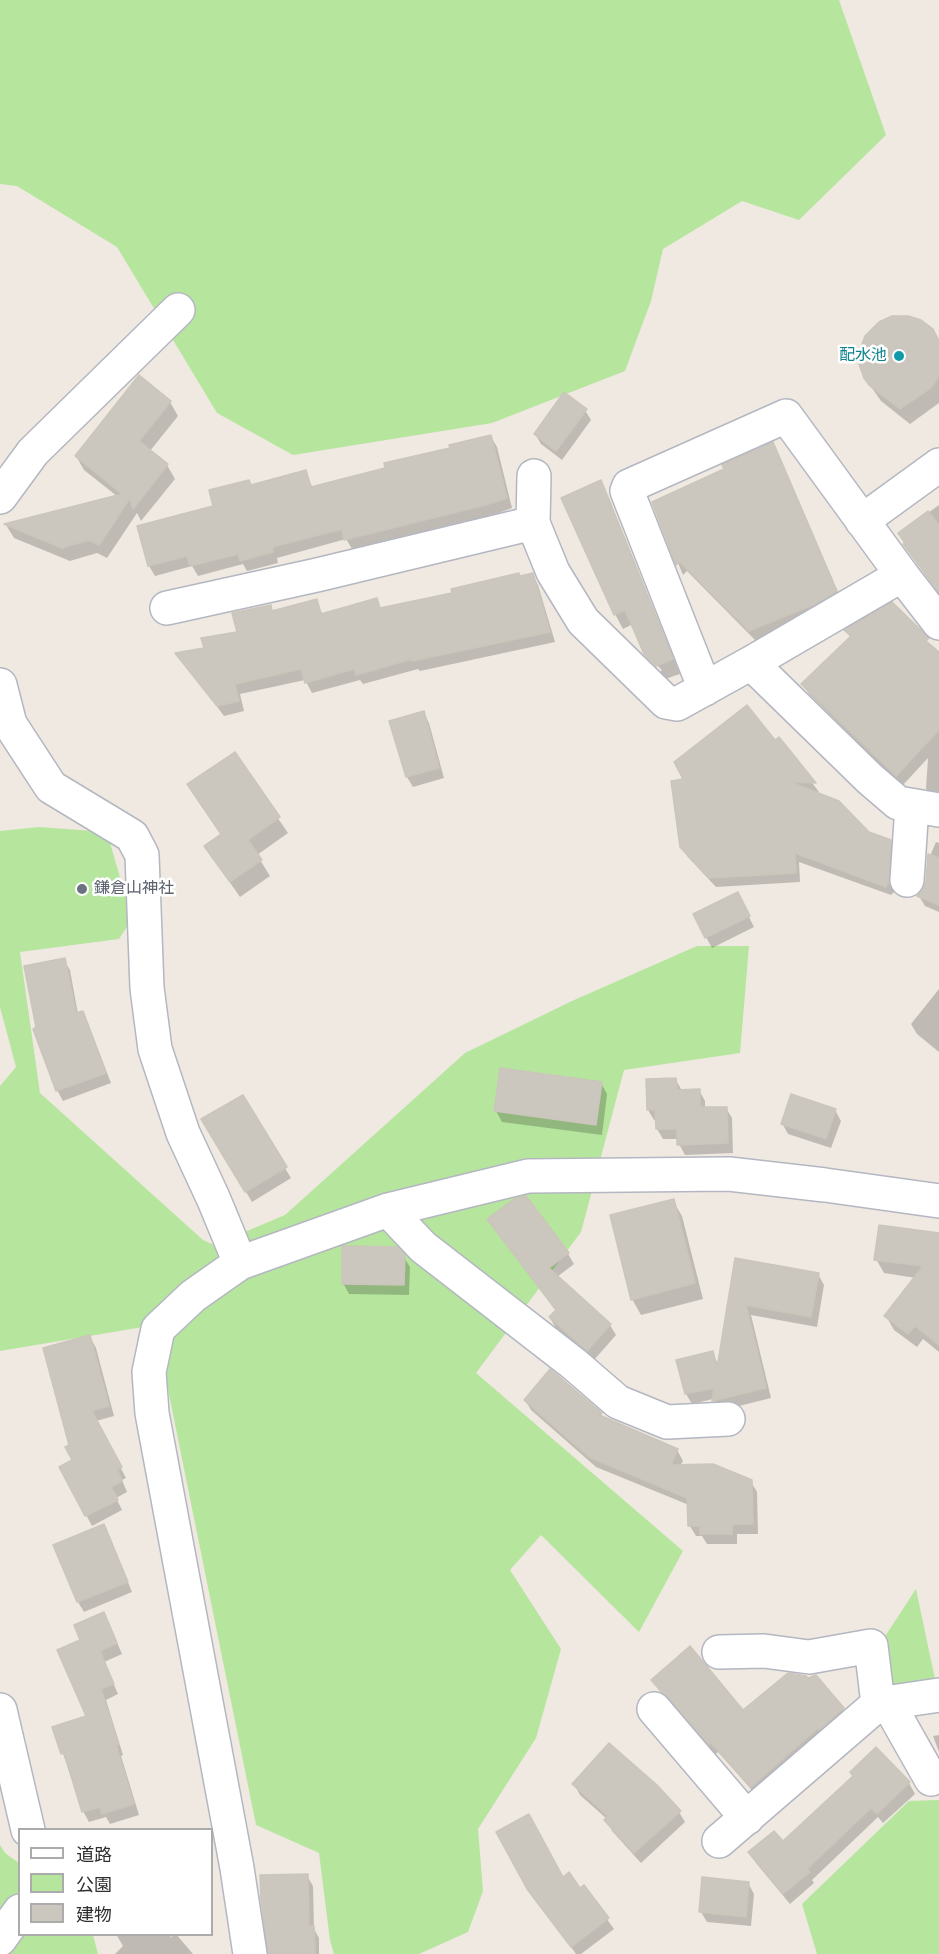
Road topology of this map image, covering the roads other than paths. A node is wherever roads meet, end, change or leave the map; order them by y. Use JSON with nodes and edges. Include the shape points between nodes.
{"nodes":[{"id":1,"x":178,"y":310,"type":"dead end"},
{"id":2,"x":939,"y":465,"type":"edge"},
{"id":3,"x":534,"y":476,"type":"dead end"},
{"id":4,"x":0,"y":497,"type":"edge"},
{"id":5,"x":862,"y":521,"type":"junction"},
{"id":6,"x":533,"y":523,"type":"junction"},
{"id":7,"x":902,"y":575,"type":"junction"},
{"id":8,"x":167,"y":608,"type":"dead end"},
{"id":9,"x":939,"y":623,"type":"edge"},
{"id":10,"x":751,"y":663,"type":"junction"},
{"id":11,"x":0,"y":685,"type":"edge"},
{"id":12,"x":705,"y":689,"type":"junction"},
{"id":13,"x":926,"y":808,"type":"edge"},
{"id":14,"x":907,"y":880,"type":"dead end"},
{"id":15,"x":939,"y":1201,"type":"edge"},
{"id":16,"x":388,"y":1210,"type":"junction"},
{"id":17,"x":240,"y":1263,"type":"junction"},
{"id":18,"x":728,"y":1419,"type":"dead end"},
{"id":19,"x":719,"y":1652,"type":"dead end"},
{"id":20,"x":939,"y":1695,"type":"edge"},
{"id":21,"x":883,"y":1704,"type":"junction"},
{"id":22,"x":654,"y":1709,"type":"dead end"},
{"id":23,"x":0,"y":1710,"type":"edge"},
{"id":24,"x":931,"y":1779,"type":"dead end"},
{"id":25,"x":747,"y":1818,"type":"junction"},
{"id":26,"x":28,"y":1828,"type":"edge"},
{"id":27,"x":719,"y":1841,"type":"dead end"},
{"id":28,"x":224,"y":1868,"type":"edge"},
{"id":29,"x":18,"y":1914,"type":"edge"},
{"id":30,"x":0,"y":1939,"type":"edge"},
{"id":31,"x":250,"y":1954,"type":"edge"}],
"edges":[{"from":1,"to":4,"type":"street","via":[[33,452]]},
{"from":2,"to":5,"type":"street"},
{"from":3,"to":6,"type":"street"},
{"from":5,"to":7,"type":"street"},
{"from":5,"to":12,"type":"street","via":[[786,416],[629,486],[627,490]]},
{"from":6,"to":8,"type":"street"},
{"from":6,"to":12,"type":"street","via":[[553,572],[583,621],[666,702],[677,704]]},
{"from":7,"to":9,"type":"street"},
{"from":7,"to":10,"type":"street"},
{"from":10,"to":12,"type":"street"},
{"from":10,"to":13,"type":"street","via":[[898,803]]},
{"from":11,"to":17,"type":"street","via":[[10,724],[51,787],[132,836],[142,855],[147,988],[155,1048],[183,1133]]},
{"from":13,"to":14,"type":"street"},
{"from":15,"to":16,"type":"street","via":[[729,1174],[528,1176]]},
{"from":16,"to":17,"type":"street"},
{"from":16,"to":18,"type":"street","via":[[423,1246],[618,1402],[667,1422]]},
{"from":17,"to":28,"type":"street","via":[[193,1296],[158,1329],[149,1372],[152,1413]]},
{"from":19,"to":21,"type":"street","via":[[764,1651],[809,1657],[871,1646]]},
{"from":20,"to":21,"type":"street"},
{"from":21,"to":24,"type":"street"},
{"from":21,"to":25,"type":"street"},
{"from":22,"to":25,"type":"street"},
{"from":23,"to":26,"type":"street"},
{"from":25,"to":27,"type":"street"},
{"from":28,"to":31,"type":"street"},
{"from":29,"to":30,"type":"street"}]}
